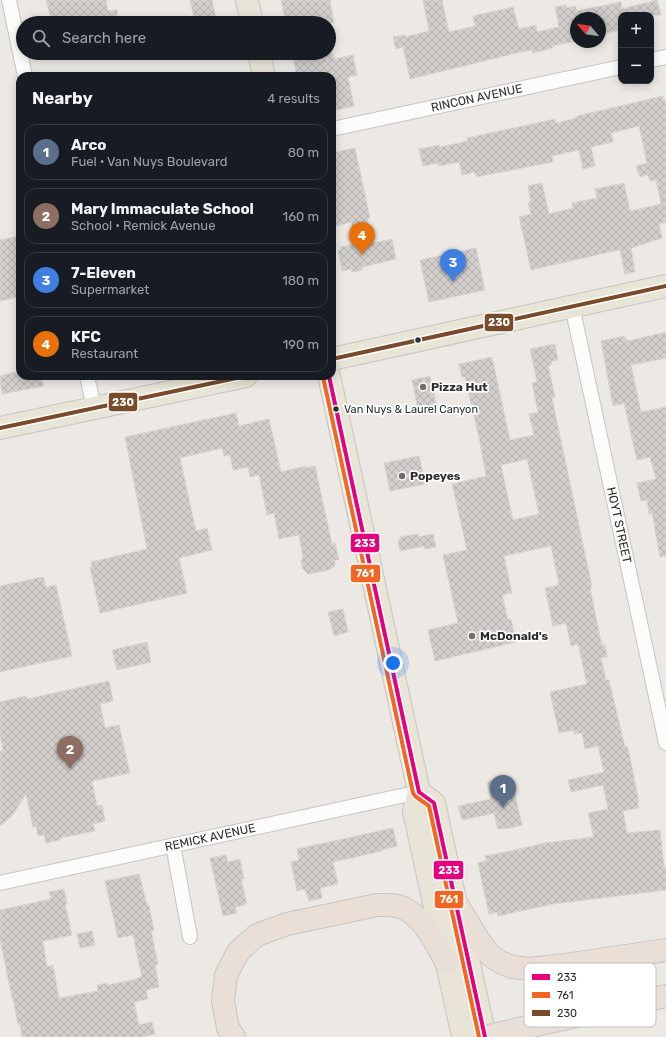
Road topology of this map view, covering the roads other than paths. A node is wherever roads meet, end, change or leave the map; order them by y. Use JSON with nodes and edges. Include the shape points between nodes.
{"nodes":[{"id":1,"x":9,"y":0,"type":"edge"},
{"id":2,"x":247,"y":0,"type":"edge"},
{"id":3,"x":250,"y":16,"type":"edge"},
{"id":4,"x":16,"y":33,"type":"edge"},
{"id":5,"x":666,"y":57,"type":"edge"},
{"id":6,"x":654,"y":59,"type":"edge"},
{"id":7,"x":22,"y":60,"type":"edge"},
{"id":8,"x":261,"y":60,"type":"edge"},
{"id":9,"x":618,"y":68,"type":"edge"},
{"id":10,"x":24,"y":72,"type":"edge"},
{"id":11,"x":263,"y":72,"type":"edge"},
{"id":12,"x":336,"y":128,"type":"edge"},
{"id":13,"x":666,"y":286,"type":"edge"},
{"id":14,"x":572,"y":306,"type":"junction"},
{"id":15,"x":336,"y":358,"type":"edge"},
{"id":16,"x":89,"y":380,"type":"edge"},
{"id":17,"x":227,"y":380,"type":"edge"},
{"id":18,"x":330,"y":380,"type":"edge"},
{"id":19,"x":94,"y":408,"type":"junction"},
{"id":20,"x":0,"y":428,"type":"edge"},
{"id":21,"x":665,"y":737,"type":"edge"},
{"id":22,"x":419,"y":792,"type":"junction"},
{"id":23,"x":173,"y":845,"type":"junction"},
{"id":24,"x":0,"y":883,"type":"edge"},
{"id":25,"x":456,"y":903,"type":"junction"},
{"id":26,"x":190,"y":937,"type":"dead end"},
{"id":27,"x":666,"y":950,"type":"edge"},
{"id":28,"x":579,"y":963,"type":"edge"},
{"id":29,"x":447,"y":964,"type":"junction"},
{"id":30,"x":524,"y":968,"type":"edge"},
{"id":31,"x":666,"y":996,"type":"edge"},
{"id":32,"x":656,"y":998,"type":"edge"},
{"id":33,"x":527,"y":1027,"type":"edge"},
{"id":34,"x":234,"y":1037,"type":"edge"},
{"id":35,"x":463,"y":1037,"type":"edge"},
{"id":36,"x":485,"y":1037,"type":"edge"}],
"edges":[{"from":1,"to":4,"type":"street"},
{"from":2,"to":3,"type":"main road"},
{"from":5,"to":6,"type":"street"},
{"from":7,"to":10,"type":"street"},
{"from":8,"to":11,"type":"main road"},
{"from":9,"to":12,"type":"street","name":"RINCON AVENUE"},
{"from":13,"to":14,"type":"main road"},
{"from":14,"to":15,"type":"main road"},
{"from":14,"to":21,"type":"street","name":"HOYT STREET"},
{"from":16,"to":19,"type":"street"},
{"from":17,"to":19,"type":"main road"},
{"from":18,"to":22,"type":"main road"},
{"from":19,"to":20,"type":"main road"},
{"from":22,"to":23,"type":"street","name":"REMICK AVENUE"},
{"from":22,"to":25,"type":"main road","via":[[434,803]]},
{"from":22,"to":29,"type":"main road","via":[[414,811]]},
{"from":23,"to":24,"type":"street","name":"REMICK AVENUE"},
{"from":23,"to":26,"type":"street"},
{"from":25,"to":30,"type":"highway","via":[[490,955],[512,967]]},
{"from":25,"to":36,"type":"main road"},
{"from":27,"to":28,"type":"highway"},
{"from":29,"to":34,"type":"highway","via":[[428,930],[406,909],[392,905],[377,905],[287,924],[257,935],[238,952],[226,975],[223,1001],[228,1028]]},
{"from":29,"to":35,"type":"main road"},
{"from":31,"to":32,"type":"highway","bridge":true},
{"from":33,"to":36,"type":"highway","bridge":true}]}
